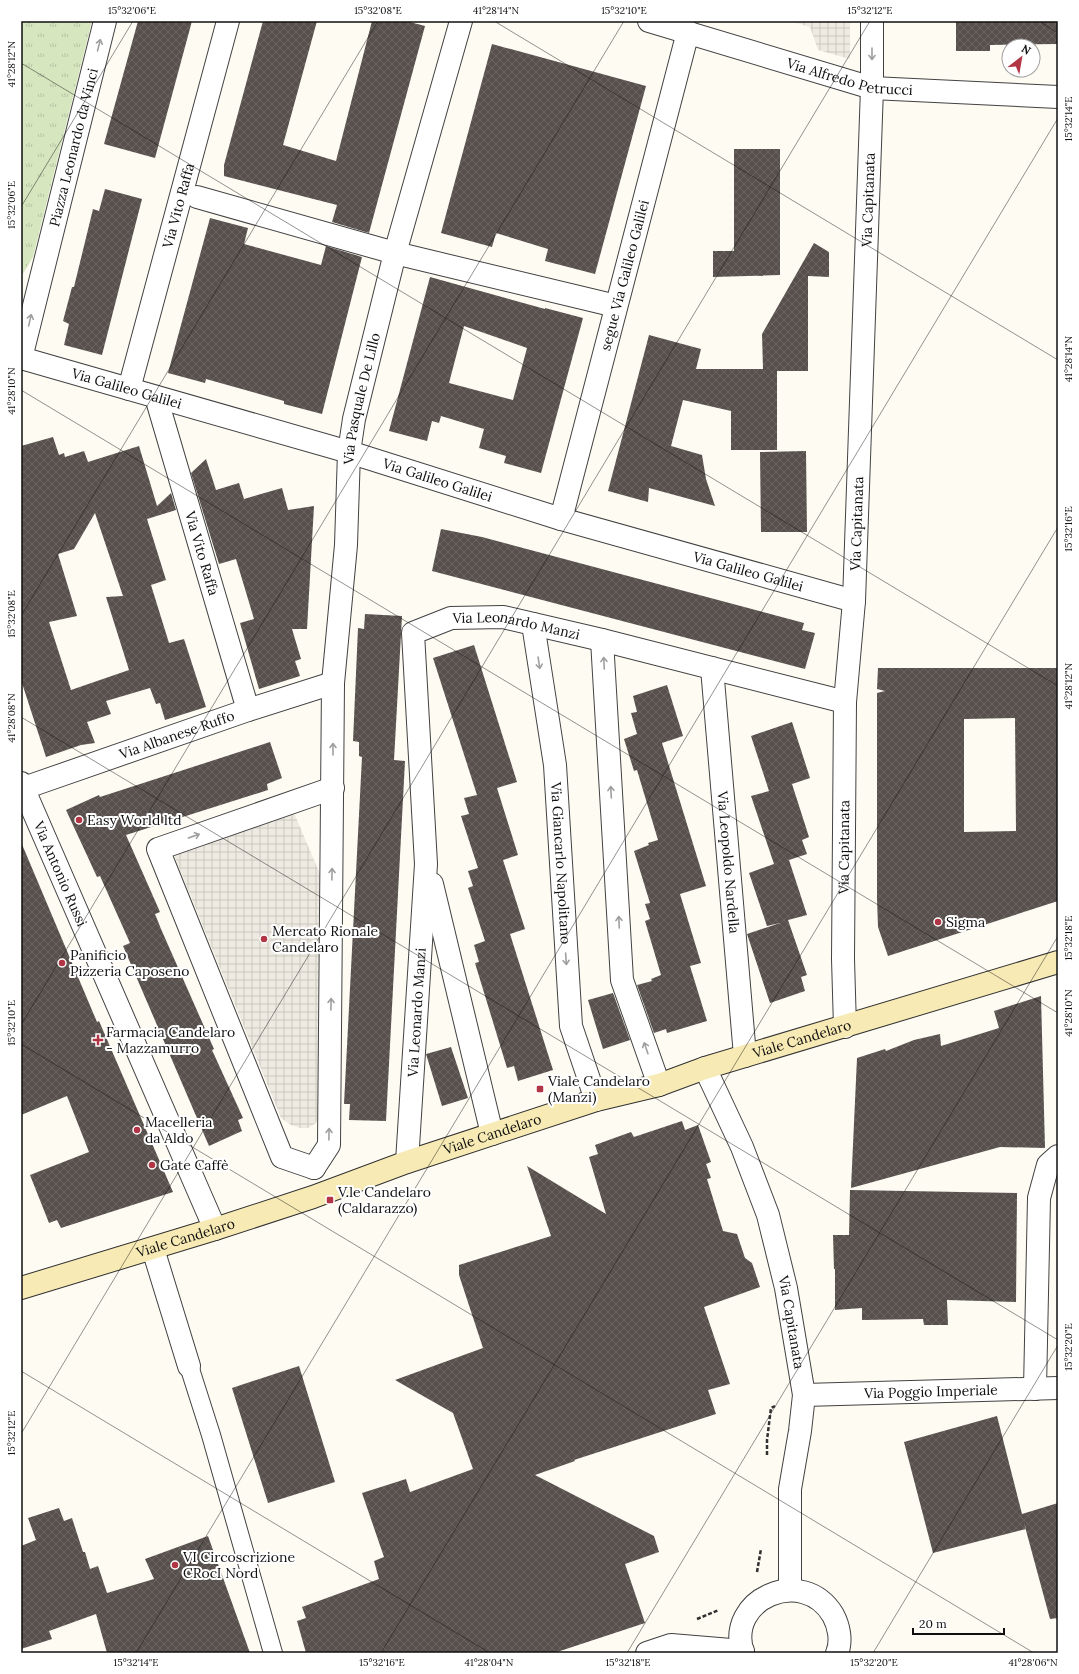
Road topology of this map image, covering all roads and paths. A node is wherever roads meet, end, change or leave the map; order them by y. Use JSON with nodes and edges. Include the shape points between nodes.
{"nodes":[{"id":1,"x":105,"y":21,"type":"edge"},
{"id":2,"x":228,"y":21,"type":"edge"},
{"id":3,"x":461,"y":21,"type":"edge"},
{"id":4,"x":649,"y":21,"type":"edge"},
{"id":5,"x":872,"y":21,"type":"edge"},
{"id":6,"x":688,"y":32,"type":"junction"},
{"id":7,"x":872,"y":88,"type":"junction"},
{"id":8,"x":1058,"y":97,"type":"edge"},
{"id":9,"x":189,"y":195,"type":"junction"},
{"id":10,"x":395,"y":253,"type":"junction"},
{"id":11,"x":42,"y":273,"type":"junction"},
{"id":12,"x":21,"y":292,"type":"edge"},
{"id":13,"x":616,"y":306,"type":"junction"},
{"id":14,"x":21,"y":358,"type":"edge"},
{"id":15,"x":129,"y":389,"type":"junction"},
{"id":16,"x":156,"y":397,"type":"junction"},
{"id":17,"x":349,"y":452,"type":"junction"},
{"id":18,"x":561,"y":519,"type":"junction"},
{"id":19,"x":854,"y":601,"type":"junction"},
{"id":20,"x":533,"y":624,"type":"junction"},
{"id":21,"x":602,"y":640,"type":"junction"},
{"id":22,"x":712,"y":668,"type":"junction"},
{"id":23,"x":333,"y":682,"type":"junction"},
{"id":24,"x":845,"y":702,"type":"junction"},
{"id":25,"x":248,"y":710,"type":"junction"},
{"id":26,"x":22,"y":786,"type":"edge"},
{"id":27,"x":333,"y":788,"type":"junction"},
{"id":28,"x":426,"y":864,"type":"junction"},
{"id":29,"x":1058,"y":962,"type":"edge"},
{"id":30,"x":845,"y":1027,"type":"junction"},
{"id":31,"x":745,"y":1056,"type":"junction"},
{"id":32,"x":705,"y":1068,"type":"junction"},
{"id":33,"x":659,"y":1085,"type":"junction"},
{"id":34,"x":596,"y":1100,"type":"junction"},
{"id":35,"x":492,"y":1134,"type":"junction"},
{"id":36,"x":1058,"y":1156,"type":"edge"},
{"id":37,"x":407,"y":1162,"type":"junction"},
{"id":38,"x":314,"y":1168,"type":"junction"},
{"id":39,"x":313,"y":1197,"type":"junction"},
{"id":40,"x":215,"y":1229,"type":"junction"},
{"id":41,"x":153,"y":1249,"type":"junction"},
{"id":42,"x":21,"y":1288,"type":"edge"},
{"id":43,"x":190,"y":1366,"type":"joint"},
{"id":44,"x":1058,"y":1388,"type":"edge"},
{"id":45,"x":1035,"y":1389,"type":"junction"},
{"id":46,"x":804,"y":1395,"type":"junction"},
{"id":47,"x":766,"y":1462,"type":"dead end"},
{"id":48,"x":762,"y":1546,"type":"dead end"},
{"id":49,"x":756,"y":1577,"type":"dead end"},
{"id":50,"x":790,"y":1590,"type":"junction"},
{"id":51,"x":723,"y":1608,"type":"dead end"},
{"id":52,"x":671,"y":1645,"type":"junction"},
{"id":53,"x":743,"y":1652,"type":"edge"},
{"id":54,"x":273,"y":1653,"type":"edge"},
{"id":55,"x":647,"y":1653,"type":"edge"},
{"id":56,"x":837,"y":1653,"type":"edge"}],
"edges":[{"from":11,"to":1,"type":"street","name":"Piazza Leonardo da Vinci","one_way":true},
{"from":2,"to":9,"type":"street","name":"Via Vito Raffa"},
{"from":3,"to":10,"type":"street","name":"Via Pasquale De Lillo"},
{"from":4,"to":6,"type":"street","name":"Via Alfredo Petrucci"},
{"from":5,"to":7,"type":"street","name":"Via Capitanata","one_way":true},
{"from":6,"to":7,"type":"street","name":"Via Alfredo Petrucci"},
{"from":6,"to":13,"type":"street","name":"segue Via Galileo Galilei"},
{"from":7,"to":8,"type":"street","name":"Via Alfredo Petrucci"},
{"from":7,"to":19,"type":"street","name":"Via Capitanata"},
{"from":9,"to":10,"type":"street"},
{"from":9,"to":15,"type":"street","name":"Via Vito Raffa"},
{"from":10,"to":13,"type":"street"},
{"from":10,"to":17,"type":"street","name":"Via Pasquale De Lillo","via":[[354,419]]},
{"from":11,"to":12,"type":"street"},
{"from":14,"to":11,"type":"street","name":"Piazza Leonardo da Vinci","one_way":true},
{"from":13,"to":18,"type":"street","name":"segue Via Galileo Galilei"},
{"from":14,"to":15,"type":"street","name":"Via Galileo Galilei"},
{"from":15,"to":16,"type":"street","name":"Via Galileo Galilei"},
{"from":16,"to":17,"type":"street","name":"Via Galileo Galilei"},
{"from":16,"to":25,"type":"street","name":"Via Vito Raffa"},
{"from":17,"to":18,"type":"street","name":"Via Galileo Galilei"},
{"from":17,"to":23,"type":"street","name":"Via Pasquale De Lillo","via":[[346,545]]},
{"from":18,"to":19,"type":"street","name":"Via Galileo Galilei"},
{"from":19,"to":24,"type":"street","name":"Via Capitanata"},
{"from":20,"to":21,"type":"street","name":"Via Leonardo Manzi"},
{"from":20,"to":28,"type":"street","name":"Via Leonardo Manzi","via":[[504,617],[450,618],[412,634]]},
{"from":20,"to":34,"type":"street","name":"Via Giancarlo Napolitano","one_way":true,"via":[[555,765],[571,1026]]},
{"from":21,"to":22,"type":"street","name":"Via Leonardo Manzi"},
{"from":33,"to":21,"type":"street","one_way":true,"via":[[622,980]]},
{"from":22,"to":24,"type":"street","name":"Via Leonardo Manzi"},
{"from":22,"to":31,"type":"street","name":"Via Leopoldo Nardella"},
{"from":23,"to":25,"type":"street","name":"Via Albanese Ruffo"},
{"from":27,"to":23,"type":"street","name":"Via Pasquale De Lillo","one_way":true},
{"from":24,"to":30,"type":"street","name":"Via Capitanata"},
{"from":25,"to":26,"type":"street","name":"Via Albanese Ruffo"},
{"from":26,"to":40,"type":"street","name":"Via Antonio Russi"},
{"from":38,"to":27,"type":"street","name":"Via Pasquale De Lillo","one_way":true,"via":[[329,1145]]},
{"from":38,"to":27,"type":"street","one_way":true,"via":[[282,1157],[158,849]]},
{"from":28,"to":35,"type":"street","name":"Via Leonardo Manzi"},
{"from":28,"to":37,"type":"street","name":"Via Leonardo Manzi"},
{"from":29,"to":30,"type":"main road","name":"Viale Candelaro"},
{"from":30,"to":31,"type":"main road","name":"Viale Candelaro"},
{"from":31,"to":32,"type":"main road","name":"Viale Candelaro"},
{"from":32,"to":33,"type":"main road","name":"Viale Candelaro"},
{"from":32,"to":46,"type":"street","name":"Via Capitanata","via":[[742,1147],[768,1215],[786,1288]]},
{"from":33,"to":34,"type":"main road","name":"Viale Candelaro"},
{"from":34,"to":35,"type":"main road","name":"Viale Candelaro"},
{"from":35,"to":37,"type":"main road","name":"Viale Candelaro"},
{"from":36,"to":45,"type":"street","via":[[1048,1164],[1039,1198]]},
{"from":37,"to":39,"type":"main road","name":"Viale Candelaro"},
{"from":38,"to":39,"type":"street"},
{"from":39,"to":40,"type":"main road","name":"Viale Candelaro"},
{"from":40,"to":41,"type":"main road","name":"Viale Candelaro"},
{"from":41,"to":42,"type":"main road","name":"Viale Candelaro"},
{"from":41,"to":43,"type":"street"},
{"from":43,"to":54,"type":"street"},
{"from":44,"to":45,"type":"street","name":"Via Poggio Imperiale"},
{"from":45,"to":46,"type":"street","name":"Via Poggio Imperiale"},
{"from":46,"to":47,"type":"path","via":[[772,1408]]},
{"from":46,"to":50,"type":"street","name":"Via Capitanata","via":[[790,1489]]},
{"from":48,"to":49,"type":"path"},
{"from":50,"to":53,"type":"street","via":[[775,1592],[751,1609],[744,1622],[741,1636]]},
{"from":50,"to":56,"type":"street","via":[[804,1591],[818,1598],[828,1608],[836,1620],[840,1634]]},
{"from":51,"to":52,"type":"path","via":[[689,1622]]},
{"from":52,"to":53,"type":"street"},
{"from":52,"to":55,"type":"street"}]}
